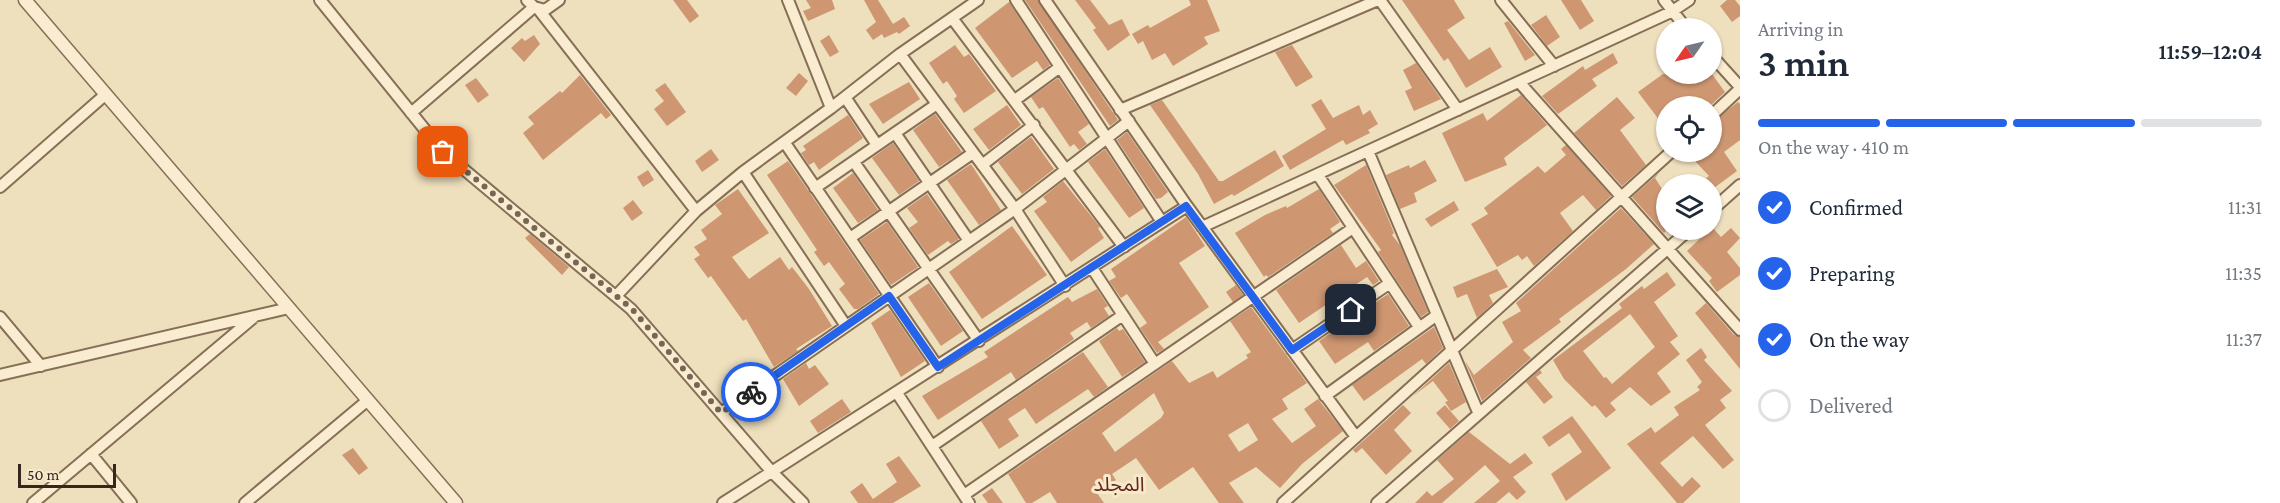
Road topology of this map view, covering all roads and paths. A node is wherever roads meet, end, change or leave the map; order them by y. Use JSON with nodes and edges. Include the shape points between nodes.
{"nodes":[{"id":1,"x":25,"y":0,"type":"edge"},
{"id":2,"x":320,"y":0,"type":"edge"},
{"id":3,"x":559,"y":0,"type":"edge"},
{"id":4,"x":788,"y":0,"type":"edge"},
{"id":5,"x":978,"y":0,"type":"edge"},
{"id":6,"x":1016,"y":0,"type":"edge"},
{"id":7,"x":1045,"y":0,"type":"edge"},
{"id":8,"x":1379,"y":0,"type":"edge"},
{"id":9,"x":1501,"y":0,"type":"edge"},
{"id":10,"x":1664,"y":0,"type":"edge"},
{"id":11,"x":1689,"y":0,"type":"edge"},
{"id":12,"x":533,"y":6,"type":"edge"},
{"id":13,"x":1671,"y":12,"type":"junction"},
{"id":14,"x":952,"y":18,"type":"junction"},
{"id":15,"x":1677,"y":18,"type":"edge"},
{"id":16,"x":900,"y":54,"type":"junction"},
{"id":17,"x":1554,"y":66,"type":"junction"},
{"id":18,"x":1060,"y":67,"type":"junction"},
{"id":19,"x":1722,"y":67,"type":"edge"},
{"id":20,"x":1519,"y":82,"type":"junction"},
{"id":21,"x":1740,"y":88,"type":"edge"},
{"id":22,"x":106,"y":94,"type":"junction"},
{"id":23,"x":845,"y":97,"type":"junction"},
{"id":24,"x":1015,"y":100,"type":"junction"},
{"id":25,"x":937,"y":104,"type":"junction"},
{"id":26,"x":1722,"y":105,"type":"edge"},
{"id":27,"x":831,"y":108,"type":"junction"},
{"id":28,"x":1120,"y":110,"type":"junction"},
{"id":29,"x":1458,"y":110,"type":"junction"},
{"id":30,"x":411,"y":113,"type":"junction"},
{"id":31,"x":1129,"y":121,"type":"junction"},
{"id":32,"x":1034,"y":125,"type":"junction"},
{"id":33,"x":896,"y":133,"type":"junction"},
{"id":34,"x":1107,"y":138,"type":"junction"},
{"id":35,"x":785,"y":143,"type":"junction"},
{"id":36,"x":877,"y":146,"type":"junction"},
{"id":37,"x":1368,"y":151,"type":"junction"},
{"id":38,"x":973,"y":153,"type":"junction"},
{"id":39,"x":854,"y":162,"type":"junction"},
{"id":40,"x":1660,"y":162,"type":"edge"},
{"id":41,"x":982,"y":165,"type":"junction"},
{"id":42,"x":1068,"y":168,"type":"junction"},
{"id":43,"x":743,"y":172,"type":"junction"},
{"id":44,"x":1318,"y":175,"type":"junction"},
{"id":45,"x":930,"y":183,"type":"junction"},
{"id":46,"x":1740,"y":185,"type":"edge"},
{"id":47,"x":0,"y":187,"type":"edge"},
{"id":48,"x":816,"y":188,"type":"junction"},
{"id":49,"x":1620,"y":197,"type":"junction"},
{"id":50,"x":1722,"y":201,"type":"edge"},
{"id":51,"x":1186,"y":206,"type":"junction"},
{"id":52,"x":1015,"y":209,"type":"junction"},
{"id":53,"x":696,"y":211,"type":"junction"},
{"id":54,"x":889,"y":211,"type":"junction"},
{"id":55,"x":1162,"y":222,"type":"junction"},
{"id":56,"x":1202,"y":227,"type":"junction"},
{"id":57,"x":1353,"y":228,"type":"junction"},
{"id":58,"x":850,"y":238,"type":"junction"},
{"id":59,"x":1677,"y":240,"type":"edge"},
{"id":60,"x":969,"y":241,"type":"junction"},
{"id":61,"x":1125,"y":247,"type":"junction"},
{"id":62,"x":1668,"y":248,"type":"junction"},
{"id":63,"x":1092,"y":268,"type":"junction"},
{"id":64,"x":928,"y":269,"type":"junction"},
{"id":65,"x":1390,"y":283,"type":"junction"},
{"id":66,"x":1065,"y":286,"type":"junction"},
{"id":67,"x":616,"y":296,"type":"junction"},
{"id":68,"x":889,"y":296,"type":"junction"},
{"id":69,"x":1253,"y":297,"type":"junction"},
{"id":70,"x":289,"y":308,"type":"junction"},
{"id":71,"x":255,"y":315,"type":"junction"},
{"id":72,"x":1123,"y":315,"type":"junction"},
{"id":73,"x":1437,"y":315,"type":"junction"},
{"id":74,"x":0,"y":317,"type":"edge"},
{"id":75,"x":846,"y":326,"type":"junction"},
{"id":76,"x":1419,"y":327,"type":"junction"},
{"id":77,"x":1740,"y":330,"type":"edge"},
{"id":78,"x":979,"y":341,"type":"junction"},
{"id":79,"x":1292,"y":350,"type":"junction"},
{"id":80,"x":1452,"y":350,"type":"junction"},
{"id":81,"x":1155,"y":364,"type":"junction"},
{"id":82,"x":41,"y":366,"type":"junction"},
{"id":83,"x":938,"y":367,"type":"junction"},
{"id":84,"x":0,"y":375,"type":"edge"},
{"id":85,"x":897,"y":393,"type":"junction"},
{"id":86,"x":1325,"y":396,"type":"junction"},
{"id":87,"x":368,"y":400,"type":"junction"},
{"id":88,"x":1478,"y":412,"type":"junction"},
{"id":89,"x":721,"y":413,"type":"junction"},
{"id":90,"x":1356,"y":437,"type":"junction"},
{"id":91,"x":932,"y":446,"type":"junction"},
{"id":92,"x":91,"y":454,"type":"junction"},
{"id":93,"x":772,"y":472,"type":"junction"},
{"id":94,"x":967,"y":499,"type":"edge"},
{"id":95,"x":33,"y":503,"type":"edge"},
{"id":96,"x":132,"y":503,"type":"edge"},
{"id":97,"x":245,"y":503,"type":"edge"},
{"id":98,"x":456,"y":503,"type":"edge"},
{"id":99,"x":723,"y":503,"type":"edge"},
{"id":100,"x":803,"y":503,"type":"edge"},
{"id":101,"x":1283,"y":503,"type":"edge"},
{"id":102,"x":1377,"y":503,"type":"edge"}],
"edges":[{"from":1,"to":22,"type":"street"},
{"from":2,"to":30,"type":"street"},
{"from":3,"to":12,"type":"street","via":[[545,10]]},
{"from":4,"to":27,"type":"street"},
{"from":5,"to":14,"type":"street"},
{"from":6,"to":18,"type":"street"},
{"from":7,"to":28,"type":"street"},
{"from":8,"to":28,"type":"street"},
{"from":8,"to":29,"type":"street"},
{"from":9,"to":17,"type":"street"},
{"from":10,"to":13,"type":"street"},
{"from":11,"to":13,"type":"street"},
{"from":12,"to":30,"type":"street"},
{"from":12,"to":53,"type":"street"},
{"from":13,"to":15,"type":"street"},
{"from":13,"to":17,"type":"street"},
{"from":14,"to":16,"type":"street"},
{"from":14,"to":24,"type":"street"},
{"from":16,"to":23,"type":"street"},
{"from":16,"to":25,"type":"street"},
{"from":17,"to":20,"type":"street"},
{"from":18,"to":24,"type":"street"},
{"from":18,"to":34,"type":"street"},
{"from":19,"to":21,"type":"street"},
{"from":20,"to":29,"type":"street"},
{"from":20,"to":49,"type":"street"},
{"from":21,"to":26,"type":"street"},
{"from":22,"to":47,"type":"street"},
{"from":22,"to":70,"type":"street"},
{"from":23,"to":27,"type":"street"},
{"from":23,"to":36,"type":"street"},
{"from":24,"to":32,"type":"street"},
{"from":25,"to":33,"type":"street"},
{"from":25,"to":38,"type":"street"},
{"from":27,"to":35,"type":"street"},
{"from":28,"to":31,"type":"street"},
{"from":29,"to":37,"type":"street"},
{"from":30,"to":67,"type":"street","via":[[443,152]]},
{"from":31,"to":34,"type":"street"},
{"from":31,"to":51,"type":"street"},
{"from":32,"to":41,"type":"street"},
{"from":32,"to":42,"type":"street"},
{"from":33,"to":36,"type":"street"},
{"from":33,"to":45,"type":"street"},
{"from":34,"to":42,"type":"street"},
{"from":34,"to":55,"type":"street"},
{"from":35,"to":43,"type":"street"},
{"from":35,"to":48,"type":"street"},
{"from":36,"to":39,"type":"street"},
{"from":37,"to":44,"type":"street"},
{"from":37,"to":73,"type":"street"},
{"from":38,"to":41,"type":"street"},
{"from":38,"to":45,"type":"street"},
{"from":39,"to":48,"type":"street"},
{"from":39,"to":54,"type":"street"},
{"from":40,"to":49,"type":"street"},
{"from":41,"to":52,"type":"street"},
{"from":42,"to":52,"type":"street"},
{"from":42,"to":61,"type":"street"},
{"from":43,"to":53,"type":"street"},
{"from":43,"to":75,"type":"street"},
{"from":44,"to":56,"type":"street"},
{"from":44,"to":57,"type":"street"},
{"from":45,"to":54,"type":"street"},
{"from":45,"to":60,"type":"street"},
{"from":46,"to":50,"type":"street"},
{"from":48,"to":58,"type":"street"},
{"from":49,"to":62,"type":"street"},
{"from":49,"to":80,"type":"street"},
{"from":51,"to":55,"type":"street"},
{"from":51,"to":56,"type":"street"},
{"from":52,"to":60,"type":"street"},
{"from":52,"to":66,"type":"street"},
{"from":53,"to":67,"type":"street"},
{"from":54,"to":58,"type":"street"},
{"from":54,"to":64,"type":"street"},
{"from":55,"to":61,"type":"street"},
{"from":56,"to":69,"type":"street"},
{"from":57,"to":65,"type":"street"},
{"from":57,"to":69,"type":"street"},
{"from":58,"to":68,"type":"street"},
{"from":59,"to":62,"type":"street"},
{"from":60,"to":64,"type":"street"},
{"from":61,"to":63,"type":"street"},
{"from":62,"to":77,"type":"street"},
{"from":62,"to":88,"type":"street"},
{"from":63,"to":66,"type":"street"},
{"from":63,"to":72,"type":"street"},
{"from":64,"to":68,"type":"street"},
{"from":64,"to":78,"type":"street"},
{"from":65,"to":76,"type":"street"},
{"from":65,"to":79,"type":"street"},
{"from":66,"to":78,"type":"street"},
{"from":67,"to":89,"type":"street","via":[[632,309]]},
{"from":68,"to":75,"type":"street"},
{"from":68,"to":83,"type":"street"},
{"from":69,"to":79,"type":"street"},
{"from":69,"to":81,"type":"street"},
{"from":70,"to":71,"type":"street"},
{"from":70,"to":87,"type":"street"},
{"from":71,"to":82,"type":"street"},
{"from":71,"to":92,"type":"street"},
{"from":72,"to":81,"type":"street"},
{"from":72,"to":91,"type":"street"},
{"from":73,"to":76,"type":"street"},
{"from":73,"to":80,"type":"street"},
{"from":74,"to":82,"type":"street"},
{"from":75,"to":89,"type":"street"},
{"from":76,"to":86,"type":"street"},
{"from":78,"to":83,"type":"street"},
{"from":79,"to":86,"type":"street"},
{"from":80,"to":88,"type":"street"},
{"from":80,"to":90,"type":"street"},
{"from":81,"to":94,"type":"street"},
{"from":82,"to":84,"type":"street"},
{"from":83,"to":85,"type":"street"},
{"from":85,"to":91,"type":"street"},
{"from":85,"to":93,"type":"street"},
{"from":86,"to":90,"type":"street"},
{"from":87,"to":97,"type":"street"},
{"from":87,"to":98,"type":"street"},
{"from":88,"to":102,"type":"street"},
{"from":89,"to":93,"type":"street"},
{"from":90,"to":101,"type":"street"},
{"from":91,"to":94,"type":"street"},
{"from":92,"to":95,"type":"street"},
{"from":92,"to":96,"type":"street"},
{"from":93,"to":99,"type":"street"},
{"from":93,"to":100,"type":"street"}]}
